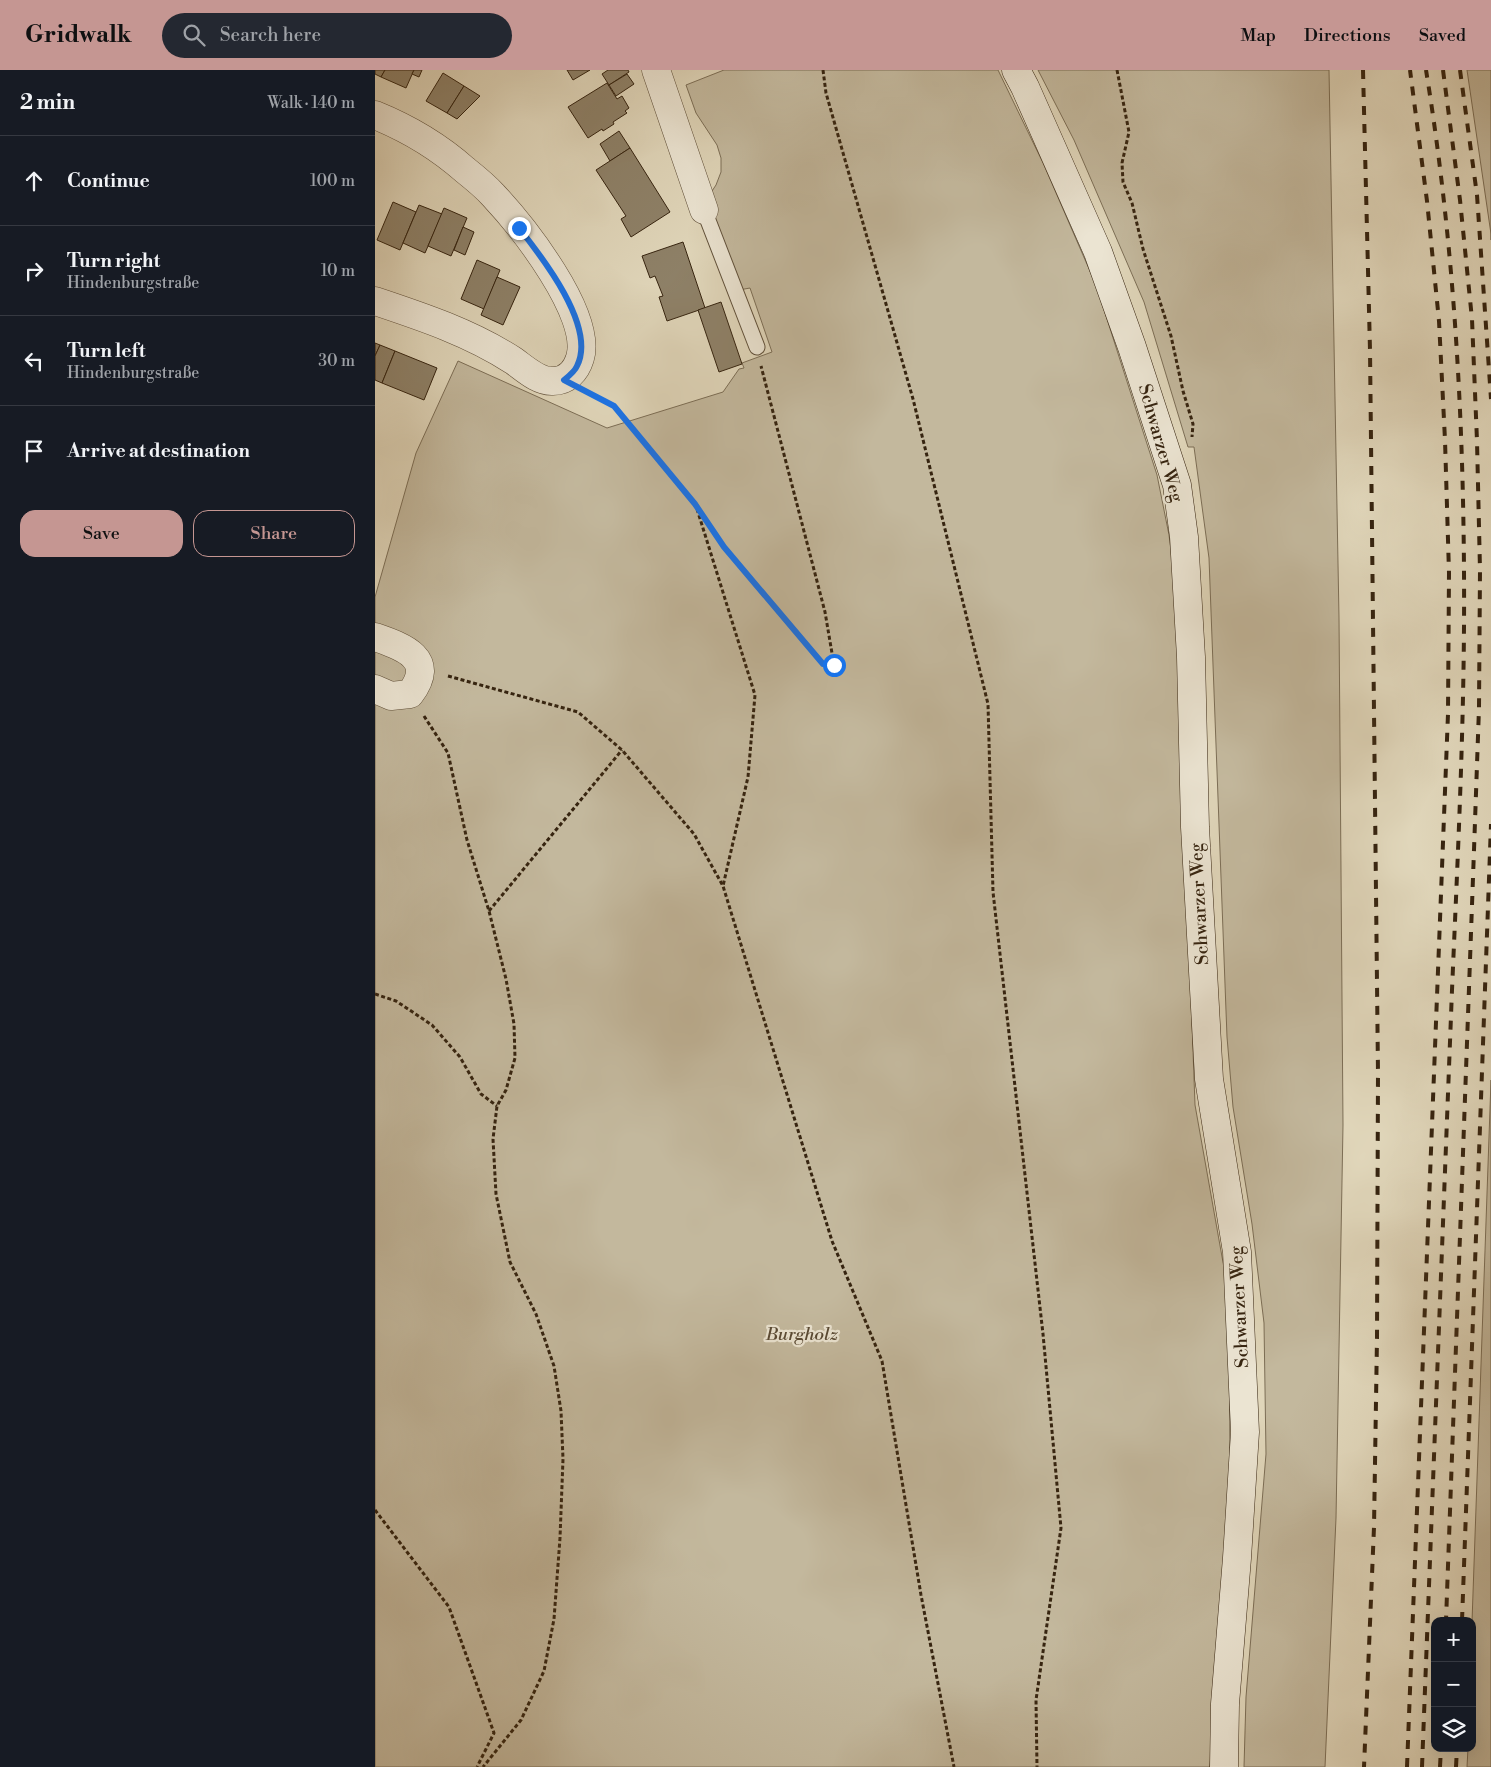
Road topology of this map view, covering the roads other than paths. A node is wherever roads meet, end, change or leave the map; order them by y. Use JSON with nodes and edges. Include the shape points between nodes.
{"nodes":[{"id":1,"x":656,"y":70,"type":"edge"},
{"id":2,"x":1016,"y":70,"type":"edge"},
{"id":3,"x":375,"y":115,"type":"edge"},
{"id":4,"x":705,"y":210,"type":"joint"},
{"id":5,"x":375,"y":301,"type":"edge"},
{"id":6,"x":757,"y":347,"type":"road end"},
{"id":7,"x":375,"y":637,"type":"edge"},
{"id":8,"x":375,"y":689,"type":"edge"},
{"id":9,"x":1224,"y":1767,"type":"edge"}],
"edges":[{"from":1,"to":4,"type":"street"},
{"from":2,"to":9,"type":"street","name":"Schwarzer Weg","via":[[1102,261],[1177,485],[1184,537],[1209,1079],[1237,1252],[1245,1432],[1225,1704]]},
{"from":3,"to":5,"type":"street","via":[[437,148],[493,195],[537,251],[570,303],[579,329],[581,353],[577,366],[564,380],[544,380],[471,336]]},
{"from":4,"to":6,"type":"lane"},
{"from":7,"to":8,"type":"street","via":[[404,648],[418,661],[416,682],[391,696]]}]}
